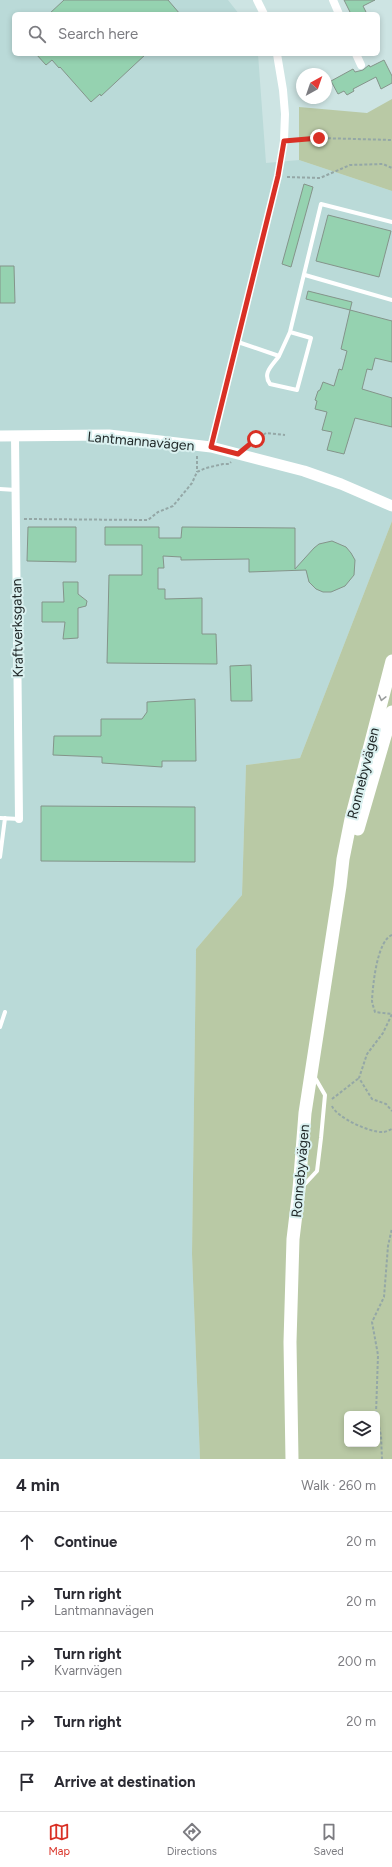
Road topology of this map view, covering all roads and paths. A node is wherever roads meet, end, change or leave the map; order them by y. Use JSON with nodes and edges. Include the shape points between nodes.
{"nodes":[{"id":1,"x":332,"y":0,"type":"edge"},
{"id":2,"x":260,"y":1,"type":"edge"},
{"id":3,"x":263,"y":12,"type":"edge"},
{"id":4,"x":338,"y":12,"type":"edge"},
{"id":5,"x":277,"y":56,"type":"edge"},
{"id":6,"x":357,"y":56,"type":"edge"},
{"id":7,"x":361,"y":65,"type":"dead end"},
{"id":8,"x":392,"y":140,"type":"edge"},
{"id":9,"x":284,"y":141,"type":"junction"},
{"id":10,"x":392,"y":168,"type":"edge"},
{"id":11,"x":278,"y":176,"type":"junction"},
{"id":12,"x":392,"y":222,"type":"edge"},
{"id":13,"x":305,"y":275,"type":"junction"},
{"id":14,"x":392,"y":299,"type":"edge"},
{"id":15,"x":290,"y":332,"type":"junction"},
{"id":16,"x":238,"y":342,"type":"junction"},
{"id":17,"x":279,"y":356,"type":"junction"},
{"id":18,"x":285,"y":435,"type":"dead end"},
{"id":19,"x":0,"y":436,"type":"edge"},
{"id":20,"x":15,"y":436,"type":"junction"},
{"id":21,"x":199,"y":446,"type":"junction"},
{"id":22,"x":211,"y":447,"type":"junction"},
{"id":23,"x":238,"y":454,"type":"junction"},
{"id":24,"x":197,"y":472,"type":"junction"},
{"id":25,"x":0,"y":489,"type":"edge"},
{"id":26,"x":16,"y":490,"type":"junction"},
{"id":27,"x":392,"y":506,"type":"edge"},
{"id":28,"x":16,"y":519,"type":"junction"},
{"id":29,"x":392,"y":660,"type":"edge"},
{"id":30,"x":392,"y":712,"type":"edge"},
{"id":31,"x":2,"y":818,"type":"edge"},
{"id":32,"x":19,"y":819,"type":"joint"},
{"id":33,"x":0,"y":857,"type":"edge"},
{"id":34,"x":340,"y":886,"type":"junction"},
{"id":35,"x":392,"y":935,"type":"edge"},
{"id":36,"x":5,"y":1012,"type":"dead end"},
{"id":37,"x":0,"y":1026,"type":"edge"},
{"id":38,"x":311,"y":1071,"type":"junction"},
{"id":39,"x":360,"y":1078,"type":"junction"},
{"id":40,"x":392,"y":1110,"type":"edge"},
{"id":41,"x":392,"y":1129,"type":"edge"},
{"id":42,"x":299,"y":1189,"type":"junction"},
{"id":43,"x":392,"y":1228,"type":"edge"},
{"id":44,"x":376,"y":1411,"type":"edge"},
{"id":45,"x":380,"y":1432,"type":"edge"},
{"id":46,"x":292,"y":1459,"type":"edge"},
{"id":47,"x":382,"y":1459,"type":"edge"}],
"edges":[{"from":1,"to":4,"type":"street"},
{"from":2,"to":3,"type":"street"},
{"from":5,"to":9,"type":"street","via":[[283,90]]},
{"from":6,"to":7,"type":"street"},
{"from":8,"to":9,"type":"path","via":[[319,138]]},
{"from":9,"to":11,"type":"street"},
{"from":10,"to":11,"type":"path","via":[[370,163],[350,165],[320,178]]},
{"from":11,"to":16,"type":"street"},
{"from":12,"to":13,"type":"lane","via":[[322,204]]},
{"from":13,"to":14,"type":"lane"},
{"from":13,"to":15,"type":"lane"},
{"from":15,"to":17,"type":"lane"},
{"from":15,"to":17,"type":"lane","via":[[311,338],[297,390],[270,384],[267,379],[267,372]]},
{"from":16,"to":17,"type":"lane"},
{"from":16,"to":22,"type":"street"},
{"from":18,"to":23,"type":"path","via":[[266,433]]},
{"from":19,"to":20,"type":"street","name":"Lantmannavägen"},
{"from":20,"to":21,"type":"street","name":"Lantmannavägen","via":[[109,435]]},
{"from":20,"to":26,"type":"street","name":"Kraftverksgatan"},
{"from":21,"to":22,"type":"street","name":"Lantmannavägen"},
{"from":21,"to":24,"type":"path"},
{"from":22,"to":23,"type":"street","name":"Lantmannavägen"},
{"from":23,"to":24,"type":"path","via":[[229,464],[212,466]]},
{"from":23,"to":27,"type":"street","name":"Lantmannavägen","via":[[304,471]]},
{"from":24,"to":28,"type":"path","via":[[192,483],[173,506],[158,512],[148,520]]},
{"from":25,"to":26,"type":"lane"},
{"from":26,"to":28,"type":"street","name":"Kraftverksgatan"},
{"from":28,"to":32,"type":"street","name":"Kraftverksgatan"},
{"from":29,"to":34,"type":"main road","name":"Ronnebyvägen","one_way":true,"via":[[351,819]]},
{"from":30,"to":34,"type":"main road","name":"Ronnebyvägen","via":[[350,861]]},
{"from":31,"to":32,"type":"lane"},
{"from":31,"to":33,"type":"lane"},
{"from":34,"to":38,"type":"main road","name":"Ronnebyvägen"},
{"from":35,"to":39,"type":"path","via":[[387,937],[379,954],[372,1001],[375,1012],[392,1014],[383,1033],[367,1054]]},
{"from":36,"to":37,"type":"lane"},
{"from":38,"to":42,"type":"main road","name":"Ronnebyvägen"},
{"from":38,"to":42,"type":"lane","via":[[325,1095],[321,1138],[317,1171]]},
{"from":39,"to":40,"type":"path","via":[[372,1099],[386,1104]]},
{"from":39,"to":41,"type":"path","via":[[333,1098],[331,1105],[334,1111],[370,1130],[383,1132]]},
{"from":42,"to":46,"type":"main road","name":"Ronnebyvägen","via":[[293,1239],[290,1342]]},
{"from":43,"to":44,"type":"path","via":[[384,1297],[372,1322],[378,1355]]},
{"from":45,"to":47,"type":"path"}]}
